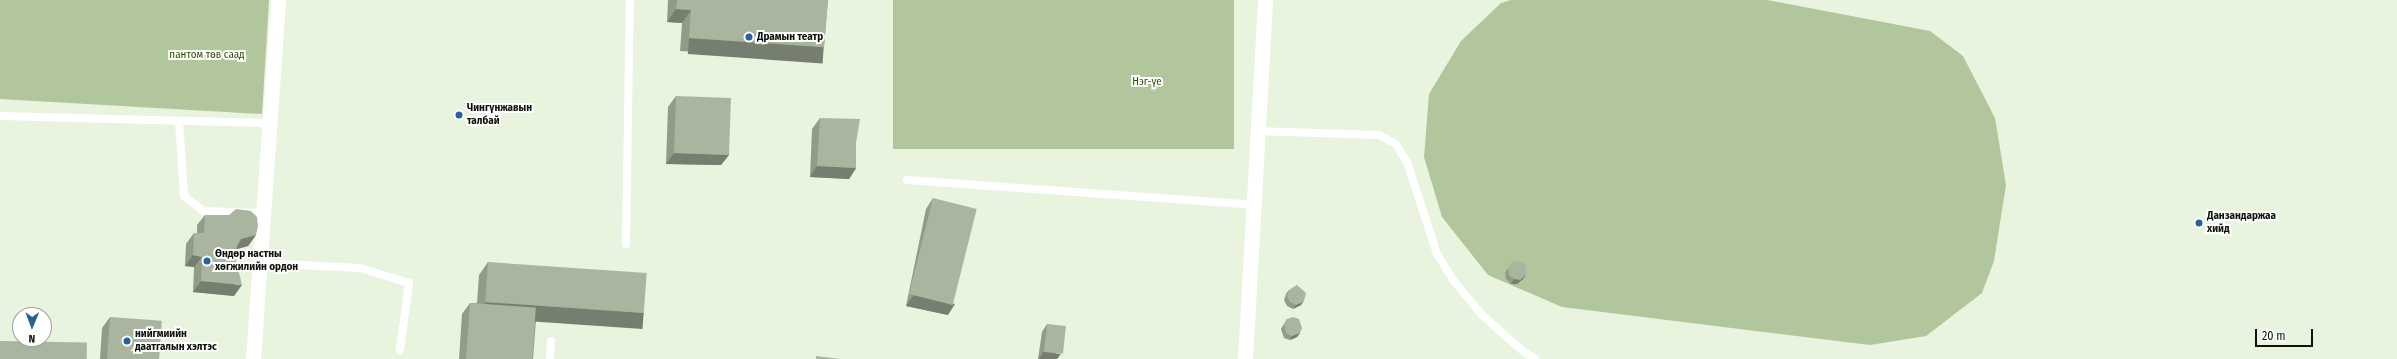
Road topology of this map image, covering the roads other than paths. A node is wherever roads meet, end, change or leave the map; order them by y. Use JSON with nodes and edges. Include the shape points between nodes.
{"nodes":[{"id":1,"x":278,"y":0,"type":"edge"},
{"id":2,"x":630,"y":0,"type":"edge"},
{"id":3,"x":1266,"y":0,"type":"edge"},
{"id":4,"x":0,"y":116,"type":"edge"},
{"id":5,"x":179,"y":121,"type":"junction"},
{"id":6,"x":270,"y":123,"type":"junction"},
{"id":7,"x":1258,"y":131,"type":"junction"},
{"id":8,"x":908,"y":180,"type":"dead end"},
{"id":9,"x":1253,"y":205,"type":"junction"},
{"id":10,"x":265,"y":213,"type":"junction"},
{"id":11,"x":626,"y":244,"type":"dead end"},
{"id":12,"x":261,"y":263,"type":"junction"},
{"id":13,"x":551,"y":341,"type":"dead end"},
{"id":14,"x":400,"y":350,"type":"dead end"},
{"id":15,"x":253,"y":359,"type":"edge"},
{"id":16,"x":550,"y":359,"type":"edge"},
{"id":17,"x":1244,"y":359,"type":"edge"},
{"id":18,"x":1535,"y":359,"type":"edge"}],
"edges":[{"from":1,"to":6,"type":"street"},
{"from":2,"to":11,"type":"lane"},
{"from":3,"to":7,"type":"street"},
{"from":4,"to":5,"type":"lane"},
{"from":5,"to":6,"type":"lane"},
{"from":5,"to":10,"type":"lane","via":[[184,196],[203,211]]},
{"from":6,"to":10,"type":"street"},
{"from":7,"to":9,"type":"street"},
{"from":7,"to":18,"type":"lane","via":[[1379,135],[1396,144],[1407,162],[1437,254],[1454,281],[1482,315]]},
{"from":8,"to":9,"type":"lane"},
{"from":9,"to":17,"type":"street"},
{"from":10,"to":12,"type":"street"},
{"from":12,"to":14,"type":"lane","via":[[360,268],[409,283]]},
{"from":12,"to":15,"type":"street"},
{"from":13,"to":16,"type":"lane"}]}
